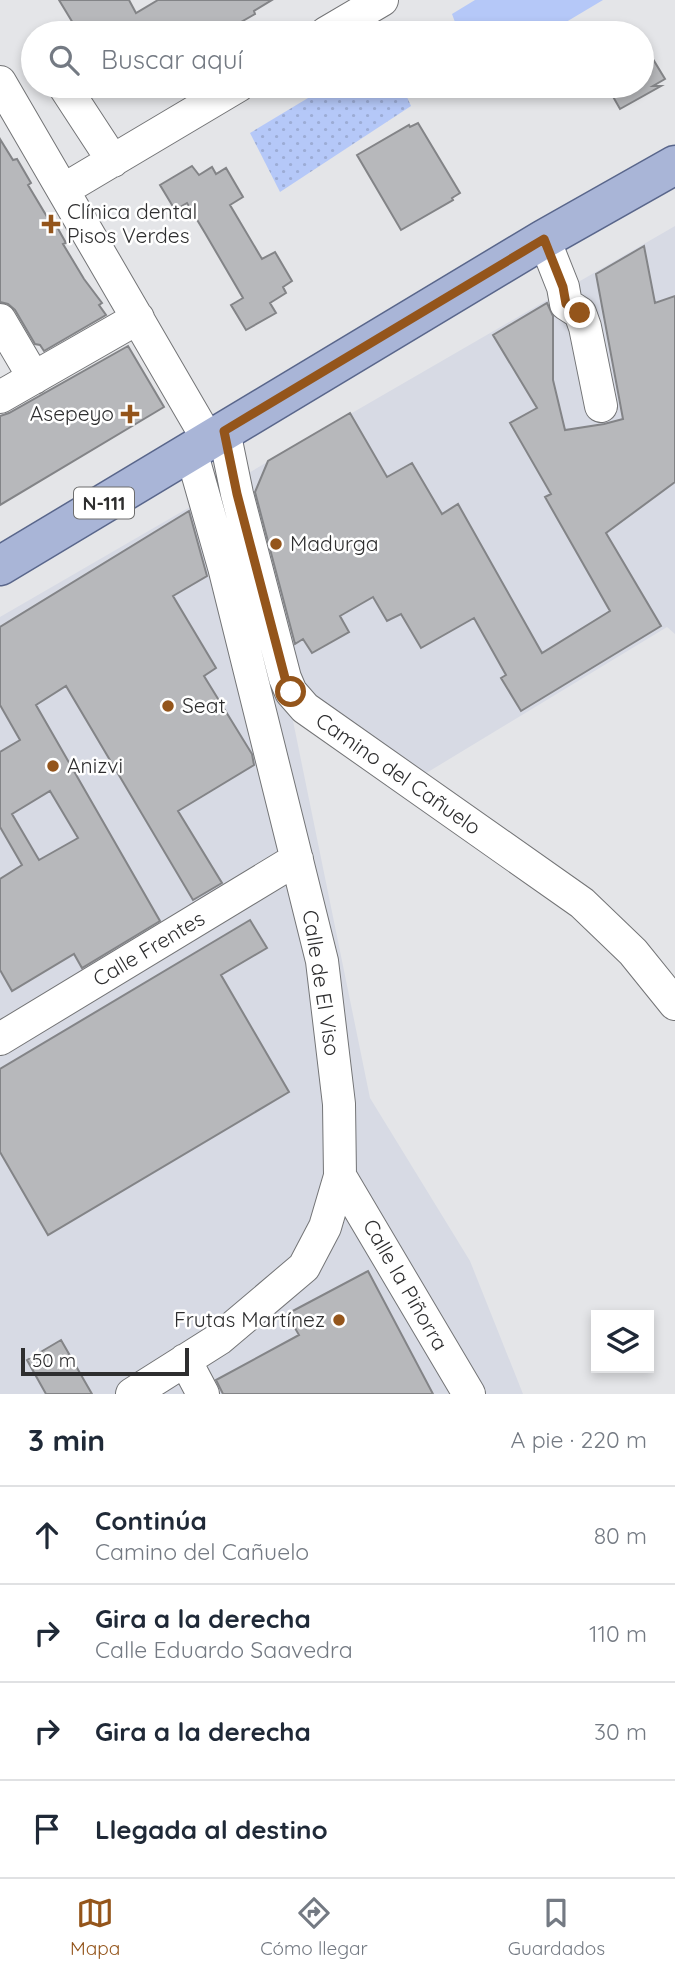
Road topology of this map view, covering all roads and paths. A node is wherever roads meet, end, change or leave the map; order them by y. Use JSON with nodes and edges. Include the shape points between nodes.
{"nodes":[{"id":1,"x":382,"y":0,"type":"edge"},
{"id":2,"x":346,"y":21,"type":"edge"},
{"id":3,"x":0,"y":82,"type":"edge"},
{"id":4,"x":72,"y":98,"type":"edge"},
{"id":5,"x":218,"y":98,"type":"edge"},
{"id":6,"x":675,"y":145,"type":"edge"},
{"id":7,"x":113,"y":161,"type":"junction"},
{"id":8,"x":675,"y":165,"type":"edge"},
{"id":9,"x":63,"y":190,"type":"junction"},
{"id":10,"x":544,"y":239,"type":"junction"},
{"id":11,"x":566,"y":304,"type":"junction"},
{"id":12,"x":138,"y":318,"type":"junction"},
{"id":13,"x":0,"y":320,"type":"edge"},
{"id":14,"x":34,"y":378,"type":"junction"},
{"id":15,"x":576,"y":378,"type":"dead end"},
{"id":16,"x":0,"y":397,"type":"edge"},
{"id":17,"x":601,"y":406,"type":"dead end"},
{"id":18,"x":205,"y":436,"type":"junction"},
{"id":19,"x":0,"y":544,"type":"edge"},
{"id":20,"x":0,"y":566,"type":"edge"},
{"id":21,"x":297,"y":859,"type":"junction"},
{"id":22,"x":675,"y":1004,"type":"edge"},
{"id":23,"x":0,"y":1039,"type":"edge"},
{"id":24,"x":341,"y":1176,"type":"junction"},
{"id":25,"x":185,"y":1360,"type":"junction"},
{"id":26,"x":132,"y":1394,"type":"edge"},
{"id":27,"x":203,"y":1394,"type":"edge"},
{"id":28,"x":469,"y":1394,"type":"edge"}],
"edges":[{"from":1,"to":2,"type":"street"},
{"from":3,"to":9,"type":"street"},
{"from":4,"to":7,"type":"street"},
{"from":5,"to":7,"type":"street"},
{"from":6,"to":18,"type":"main road"},
{"from":7,"to":9,"type":"street"},
{"from":8,"to":10,"type":"main road","number":"N-111"},
{"from":9,"to":12,"type":"street"},
{"from":10,"to":11,"type":"street"},
{"from":10,"to":18,"type":"main road","number":"N-111"},
{"from":11,"to":15,"type":"street"},
{"from":11,"to":17,"type":"street","via":[[580,313],[585,327]]},
{"from":12,"to":14,"type":"street"},
{"from":12,"to":18,"type":"street"},
{"from":13,"to":14,"type":"street"},
{"from":14,"to":16,"type":"street"},
{"from":18,"to":19,"type":"main road"},
{"from":18,"to":20,"type":"main road","number":"N-111"},
{"from":18,"to":21,"type":"street","name":"Calle de El Viso","via":[[224,567]]},
{"from":18,"to":22,"type":"street","name":"Camino del Cañuelo","via":[[237,494],[291,692],[305,708],[582,903],[633,952]]},
{"from":21,"to":23,"type":"street","name":"Calle Frentes"},
{"from":21,"to":24,"type":"street","name":"Calle de El Viso","via":[[321,961],[339,1104]]},
{"from":24,"to":25,"type":"street","name":"Calle de El Viso","via":[[325,1227],[304,1267],[219,1339]]},
{"from":24,"to":28,"type":"street","name":"Calle la Piñorra"},
{"from":25,"to":26,"type":"street","name":"Calle de El Viso"},
{"from":25,"to":27,"type":"street"}]}
